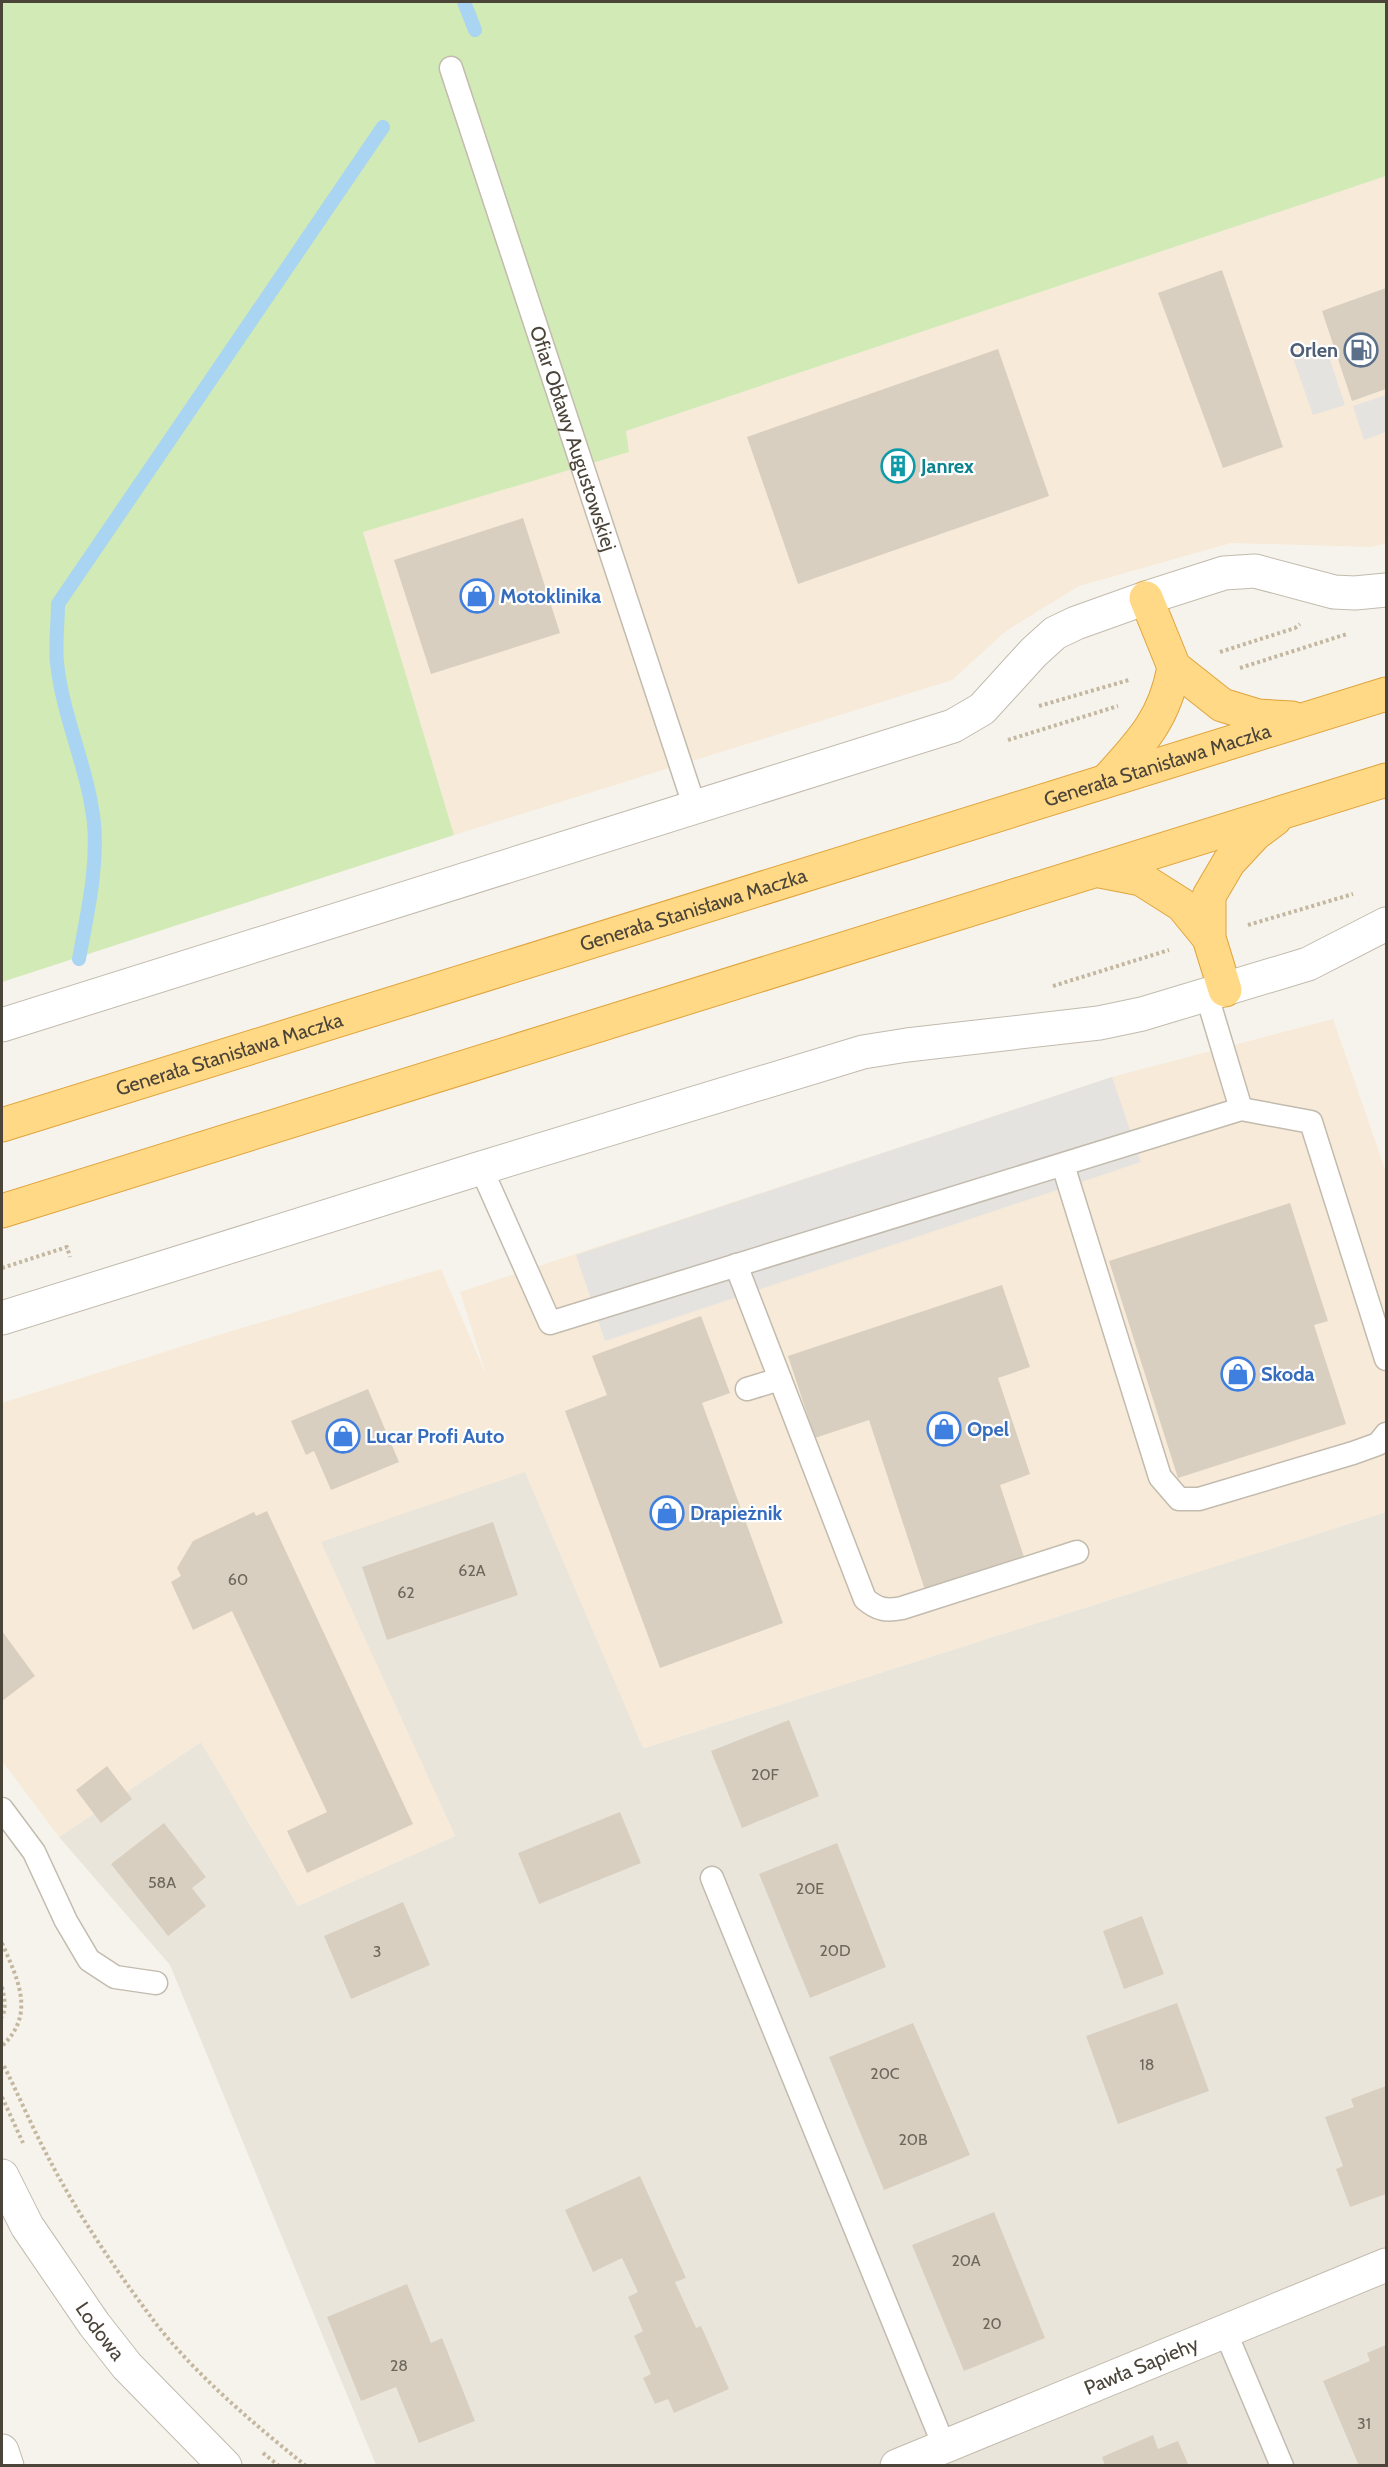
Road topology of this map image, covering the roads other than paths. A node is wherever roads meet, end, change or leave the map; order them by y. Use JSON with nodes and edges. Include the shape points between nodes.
{"nodes":[{"id":1,"x":451,"y":68,"type":"dead end"},
{"id":2,"x":1386,"y":590,"type":"edge"},
{"id":3,"x":1146,"y":598,"type":"junction"},
{"id":4,"x":1174,"y":667,"type":"junction"},
{"id":5,"x":1386,"y":694,"type":"edge"},
{"id":6,"x":1305,"y":719,"type":"junction"},
{"id":7,"x":1106,"y":780,"type":"junction"},
{"id":8,"x":1386,"y":780,"type":"edge"},
{"id":9,"x":694,"y":808,"type":"junction"},
{"id":10,"x":1287,"y":811,"type":"junction"},
{"id":11,"x":1095,"y":870,"type":"junction"},
{"id":12,"x":1386,"y":924,"type":"edge"},
{"id":13,"x":1224,"y":933,"type":"junction"},
{"id":14,"x":1216,"y":993,"type":"junction"},
{"id":15,"x":2,"y":1025,"type":"edge"},
{"id":16,"x":1241,"y":1109,"type":"junction"},
{"id":17,"x":2,"y":1125,"type":"edge"},
{"id":18,"x":1063,"y":1165,"type":"junction"},
{"id":19,"x":481,"y":1168,"type":"junction"},
{"id":20,"x":2,"y":1211,"type":"edge"},
{"id":21,"x":736,"y":1265,"type":"junction"},
{"id":22,"x":2,"y":1318,"type":"edge"},
{"id":23,"x":1386,"y":1359,"type":"edge"},
{"id":24,"x":780,"y":1379,"type":"junction"},
{"id":25,"x":747,"y":1389,"type":"dead end"},
{"id":26,"x":1386,"y":1434,"type":"edge"},
{"id":27,"x":1077,"y":1552,"type":"dead end"},
{"id":28,"x":2,"y":1809,"type":"edge"},
{"id":29,"x":712,"y":1878,"type":"dead end"},
{"id":30,"x":156,"y":1983,"type":"dead end"},
{"id":31,"x":2,"y":2176,"type":"edge"},
{"id":32,"x":1386,"y":2265,"type":"edge"},
{"id":33,"x":1224,"y":2331,"type":"junction"},
{"id":34,"x":944,"y":2446,"type":"junction"},
{"id":35,"x":2,"y":2451,"type":"edge"},
{"id":36,"x":7,"y":2466,"type":"edge"},
{"id":37,"x":225,"y":2466,"type":"edge"},
{"id":38,"x":897,"y":2466,"type":"edge"},
{"id":39,"x":1282,"y":2466,"type":"edge"}],
"edges":[{"from":1,"to":9,"type":"lane","name":"Ofiar Obławy Augustowskiej"},
{"from":2,"to":3,"type":"street","via":[[1334,592],[1255,571],[1224,573]]},
{"from":3,"to":4,"type":"highway"},
{"from":3,"to":9,"type":"street","via":[[1055,633],[968,719]]},
{"from":4,"to":6,"type":"highway","via":[[1222,705],[1258,716]]},
{"from":4,"to":7,"type":"highway","via":[[1158,720]]},
{"from":5,"to":6,"type":"highway","name":"Generała Stanisława Maczka"},
{"from":6,"to":7,"type":"highway","name":"Generała Stanisława Maczka"},
{"from":7,"to":17,"type":"highway","name":"Generała Stanisława Maczka"},
{"from":8,"to":10,"type":"highway"},
{"from":9,"to":15,"type":"street"},
{"from":10,"to":11,"type":"highway"},
{"from":10,"to":13,"type":"highway","via":[[1255,834],[1229,862],[1209,896]]},
{"from":11,"to":13,"type":"highway","via":[[1141,879]]},
{"from":11,"to":20,"type":"highway"},
{"from":12,"to":14,"type":"street","via":[[1308,964]]},
{"from":13,"to":14,"type":"highway"},
{"from":14,"to":16,"type":"lane"},
{"from":14,"to":19,"type":"street","via":[[1099,1023],[863,1052]]},
{"from":16,"to":18,"type":"lane"},
{"from":16,"to":23,"type":"lane","via":[[1311,1122]]},
{"from":18,"to":21,"type":"lane"},
{"from":18,"to":26,"type":"lane","via":[[1160,1477],[1179,1498],[1199,1499],[1353,1453],[1378,1444]]},
{"from":19,"to":21,"type":"lane","via":[[550,1323]]},
{"from":19,"to":22,"type":"street"},
{"from":21,"to":24,"type":"lane"},
{"from":24,"to":25,"type":"lane"},
{"from":24,"to":27,"type":"lane","via":[[865,1599],[875,1608],[902,1608]]},
{"from":28,"to":30,"type":"lane","via":[[34,1852],[89,1960],[115,1977]]},
{"from":29,"to":34,"type":"lane"},
{"from":31,"to":37,"type":"street","name":"Lodowa","via":[[27,2226],[94,2324],[127,2366]]},
{"from":32,"to":33,"type":"street","name":"Pawła Sapiehy"},
{"from":33,"to":34,"type":"street","name":"Pawła Sapiehy"},
{"from":33,"to":39,"type":"lane"},
{"from":34,"to":38,"type":"street","name":"Pawła Sapiehy"},
{"from":35,"to":36,"type":"street"}]}
